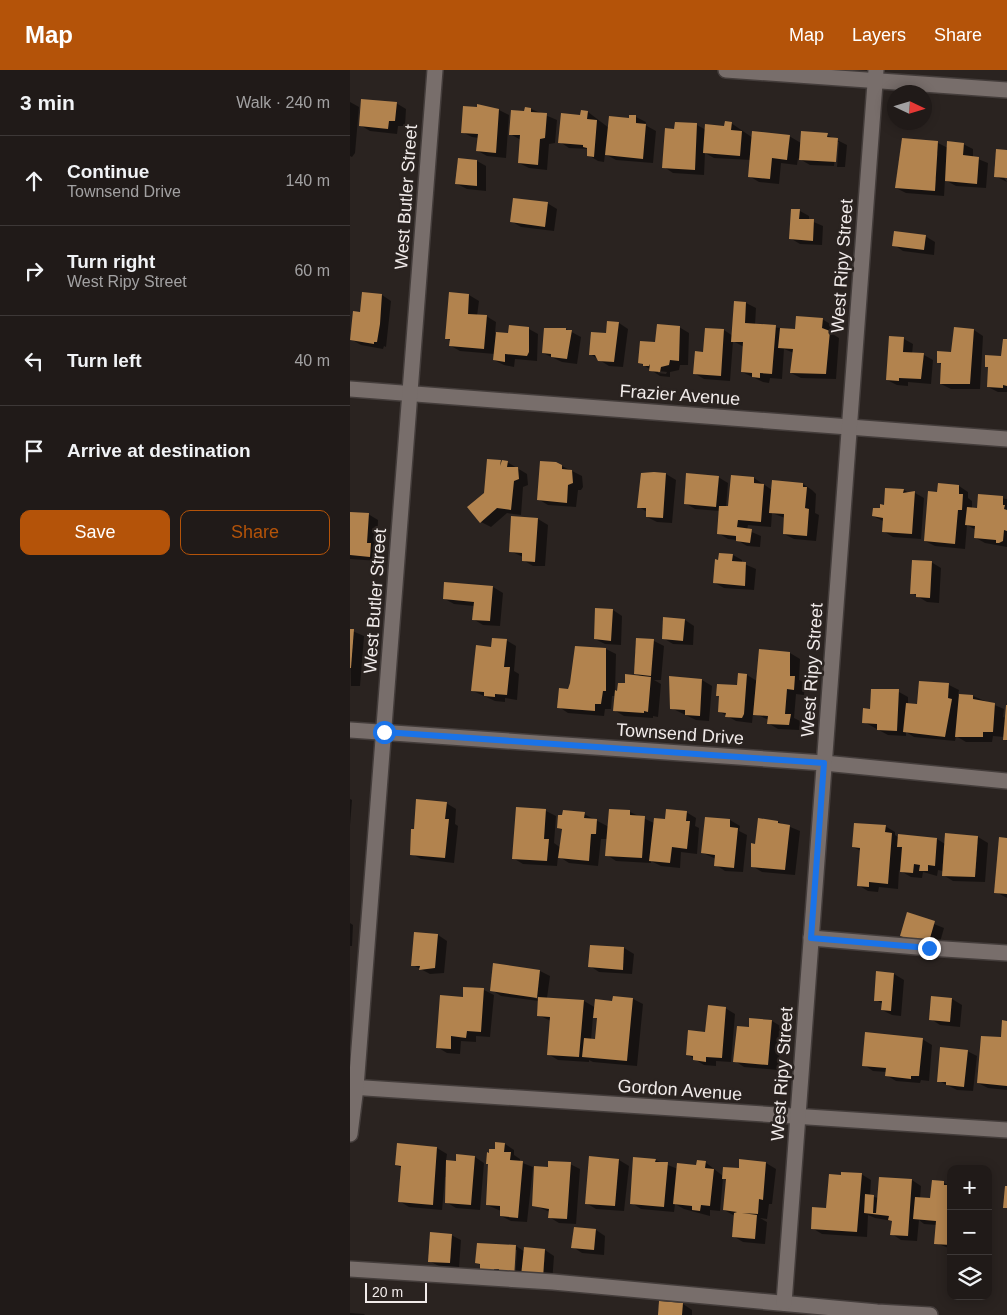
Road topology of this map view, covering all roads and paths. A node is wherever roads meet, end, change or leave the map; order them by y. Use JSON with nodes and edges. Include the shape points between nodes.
{"nodes":[{"id":1,"x":435,"y":70,"type":"edge"},
{"id":2,"x":726,"y":70,"type":"edge"},
{"id":3,"x":876,"y":75,"type":"edge"},
{"id":4,"x":1007,"y":90,"type":"edge"},
{"id":5,"x":350,"y":389,"type":"edge"},
{"id":6,"x":410,"y":393,"type":"junction"},
{"id":7,"x":849,"y":427,"type":"junction"},
{"id":8,"x":1007,"y":439,"type":"edge"},
{"id":9,"x":350,"y":730,"type":"edge"},
{"id":10,"x":384,"y":732,"type":"junction"},
{"id":11,"x":824,"y":763,"type":"junction"},
{"id":12,"x":1007,"y":781,"type":"edge"},
{"id":13,"x":811,"y":938,"type":"junction"},
{"id":14,"x":1007,"y":952,"type":"edge"},
{"id":15,"x":353,"y":1087,"type":"edge"},
{"id":16,"x":798,"y":1116,"type":"junction"},
{"id":17,"x":1007,"y":1130,"type":"edge"},
{"id":18,"x":350,"y":1134,"type":"edge"},
{"id":19,"x":350,"y":1269,"type":"edge"},
{"id":20,"x":784,"y":1303,"type":"junction"},
{"id":21,"x":877,"y":1314,"type":"edge"},
{"id":22,"x":930,"y":1315,"type":"edge"}],
"edges":[{"from":1,"to":6,"type":"street","name":"West Butler Street"},
{"from":2,"to":3,"type":"street"},
{"from":3,"to":4,"type":"street"},
{"from":3,"to":7,"type":"street","name":"West Ripy Street"},
{"from":5,"to":6,"type":"street","name":"Frazier Avenue"},
{"from":6,"to":7,"type":"street","name":"Frazier Avenue"},
{"from":6,"to":10,"type":"street","name":"West Butler Street"},
{"from":7,"to":8,"type":"street","name":"Frazier Avenue"},
{"from":7,"to":11,"type":"street","name":"West Ripy Street"},
{"from":9,"to":10,"type":"street","name":"Townsend Drive"},
{"from":10,"to":11,"type":"street","name":"Townsend Drive"},
{"from":10,"to":15,"type":"street","name":"West Butler Street"},
{"from":11,"to":12,"type":"street","name":"Townsend Drive"},
{"from":11,"to":13,"type":"street","name":"West Ripy Street"},
{"from":13,"to":14,"type":"street"},
{"from":13,"to":16,"type":"street","name":"West Ripy Street"},
{"from":15,"to":16,"type":"street","name":"Gordon Avenue"},
{"from":15,"to":18,"type":"street","name":"West Butler Street"},
{"from":16,"to":17,"type":"street","name":"Gordon Avenue"},
{"from":16,"to":20,"type":"street","name":"West Ripy Street"},
{"from":19,"to":20,"type":"street","via":[[553,1282]]},
{"from":20,"to":21,"type":"street"},
{"from":21,"to":22,"type":"street"}]}
